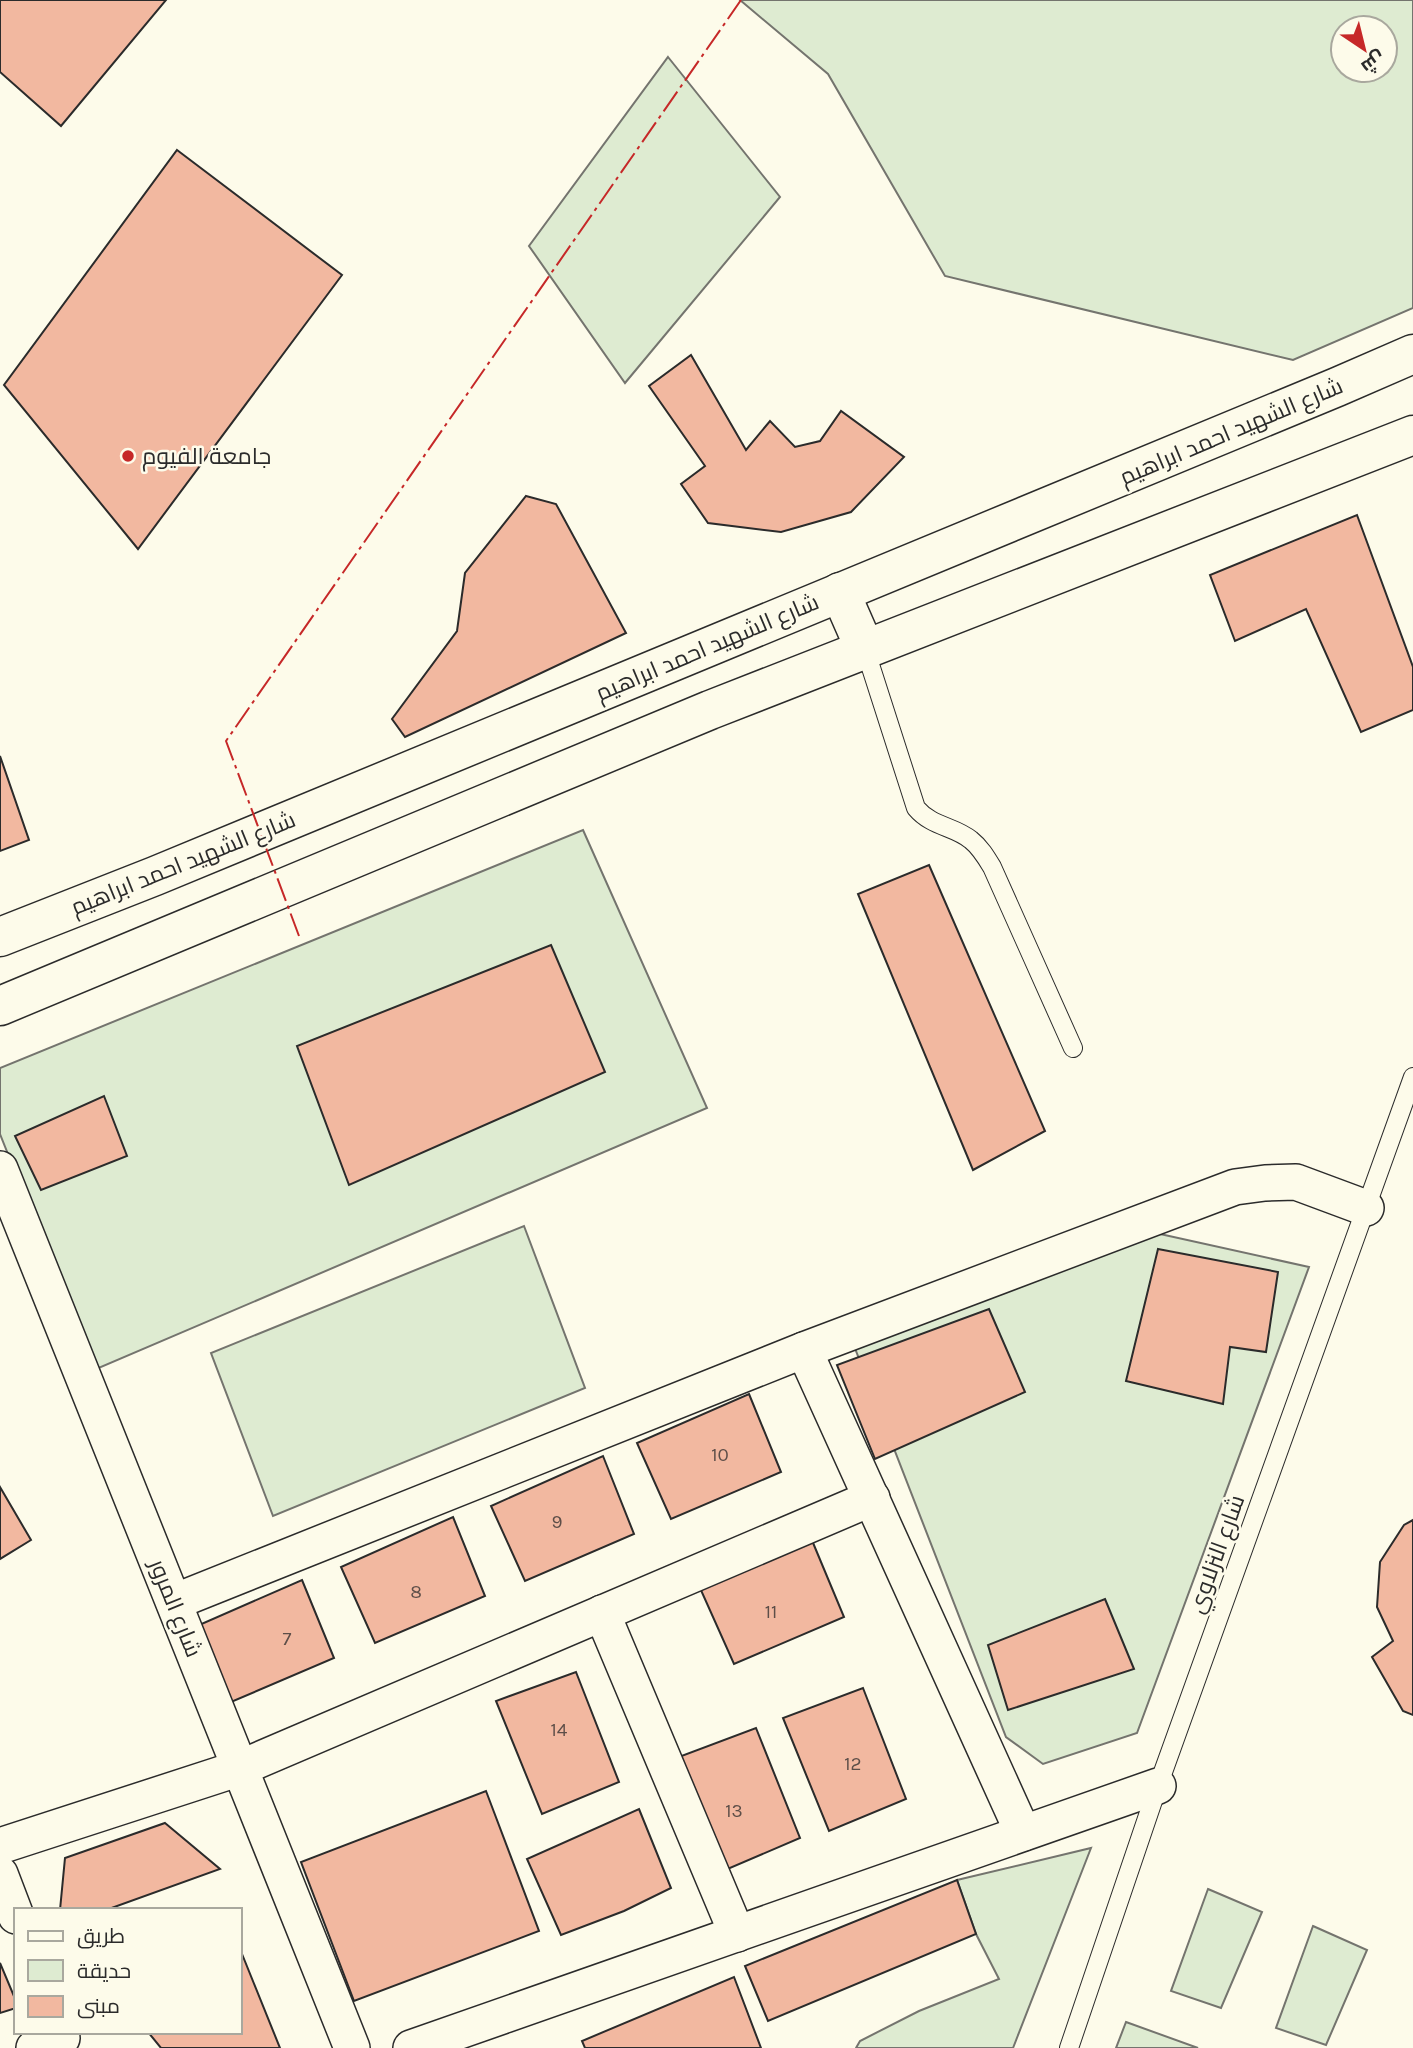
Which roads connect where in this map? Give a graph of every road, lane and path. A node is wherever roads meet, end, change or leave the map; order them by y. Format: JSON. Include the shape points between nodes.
{"nodes":[{"id":1,"x":1413,"y":354,"type":"edge"},
{"id":2,"x":1413,"y":435,"type":"edge"},
{"id":3,"x":840,"y":592,"type":"junction"},
{"id":4,"x":865,"y":649,"type":"junction"},
{"id":5,"x":0,"y":937,"type":"edge"},
{"id":6,"x":0,"y":1006,"type":"edge"},
{"id":7,"x":1073,"y":1048,"type":"dead end"},
{"id":8,"x":1413,"y":1077,"type":"edge"},
{"id":9,"x":0,"y":1169,"type":"edge"},
{"id":10,"x":1366,"y":1208,"type":"junction"},
{"id":11,"x":804,"y":1350,"type":"junction"},
{"id":12,"x":872,"y":1498,"type":"junction"},
{"id":13,"x":173,"y":1602,"type":"junction"},
{"id":14,"x":602,"y":1613,"type":"junction"},
{"id":15,"x":240,"y":1768,"type":"junction"},
{"id":16,"x":1158,"y":1786,"type":"junction"},
{"id":17,"x":1023,"y":1833,"type":"junction"},
{"id":18,"x":0,"y":1846,"type":"edge"},
{"id":19,"x":0,"y":1874,"type":"edge"},
{"id":20,"x":14,"y":1911,"type":"edge"},
{"id":21,"x":737,"y":1934,"type":"junction"},
{"id":22,"x":352,"y":2048,"type":"edge"},
{"id":23,"x":411,"y":2048,"type":"edge"},
{"id":24,"x":1069,"y":2048,"type":"edge"}],
"edges":[{"from":1,"to":3,"type":"main road","name":"شارع الشهيد احمد ابراهيم"},
{"from":2,"to":4,"type":"main road"},
{"from":3,"to":4,"type":"main road"},
{"from":3,"to":5,"type":"main road","name":"شارع الشهيد احمد ابراهيم"},
{"from":4,"to":6,"type":"main road"},
{"from":4,"to":7,"type":"lane","via":[[916,808],[925,818],[969,838],[984,853]]},
{"from":8,"to":10,"type":"lane","name":"شارع النزلاوي"},
{"from":9,"to":13,"type":"street","name":"شارع المرور"},
{"from":10,"to":11,"type":"street","via":[[1296,1182],[1235,1187]]},
{"from":10,"to":16,"type":"lane","name":"شارع النزلاوي"},
{"from":11,"to":12,"type":"street"},
{"from":11,"to":13,"type":"street"},
{"from":12,"to":14,"type":"street"},
{"from":12,"to":17,"type":"street"},
{"from":13,"to":15,"type":"street","name":"شارع المرور"},
{"from":14,"to":15,"type":"street"},
{"from":14,"to":21,"type":"street"},
{"from":15,"to":18,"type":"street"},
{"from":15,"to":22,"type":"street","name":"شارع المرور"},
{"from":16,"to":17,"type":"street"},
{"from":16,"to":24,"type":"lane","name":"شارع النزلاوي"},
{"from":17,"to":21,"type":"street"},
{"from":19,"to":20,"type":"street"},
{"from":21,"to":23,"type":"street"}]}
